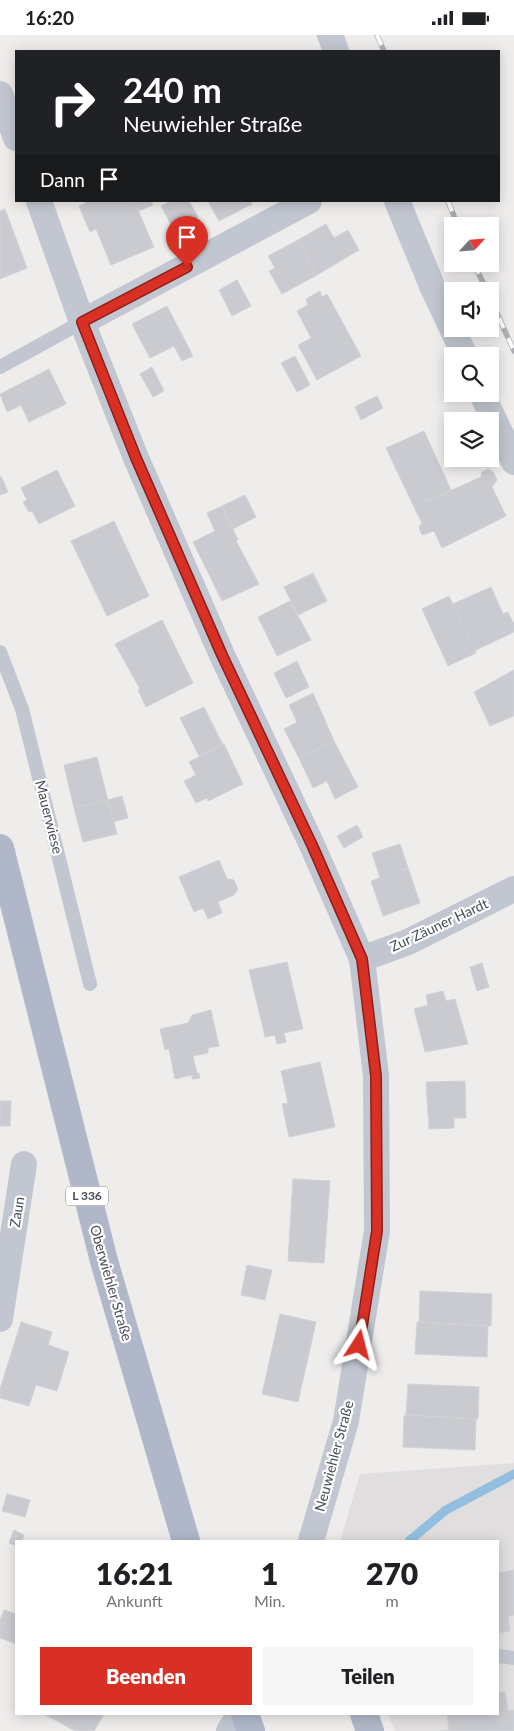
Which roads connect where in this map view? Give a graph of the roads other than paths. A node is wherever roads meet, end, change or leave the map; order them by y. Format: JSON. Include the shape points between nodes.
{"nodes":[{"id":1,"x":330,"y":35,"type":"edge"},
{"id":2,"x":336,"y":50,"type":"edge"},
{"id":3,"x":0,"y":94,"type":"edge"},
{"id":4,"x":15,"y":135,"type":"edge"},
{"id":5,"x":39,"y":202,"type":"edge"},
{"id":6,"x":307,"y":202,"type":"edge"},
{"id":7,"x":397,"y":202,"type":"edge"},
{"id":8,"x":82,"y":322,"type":"junction"},
{"id":9,"x":461,"y":347,"type":"edge"},
{"id":10,"x":0,"y":367,"type":"edge"},
{"id":11,"x":486,"y":402,"type":"edge"},
{"id":12,"x":514,"y":462,"type":"edge"},
{"id":13,"x":0,"y":652,"type":"edge"},
{"id":14,"x":0,"y":848,"type":"edge"},
{"id":15,"x":514,"y":889,"type":"edge"},
{"id":16,"x":362,"y":959,"type":"junction"},
{"id":17,"x":90,"y":984,"type":"dead end"},
{"id":18,"x":24,"y":1164,"type":"dead end"},
{"id":19,"x":0,"y":1319,"type":"edge"},
{"id":20,"x":186,"y":1540,"type":"edge"},
{"id":21,"x":311,"y":1540,"type":"edge"},
{"id":22,"x":499,"y":1656,"type":"edge"},
{"id":23,"x":514,"y":1658,"type":"edge"},
{"id":24,"x":239,"y":1715,"type":"edge"},
{"id":25,"x":245,"y":1715,"type":"edge"},
{"id":26,"x":364,"y":1715,"type":"edge"},
{"id":27,"x":229,"y":1731,"type":"edge"},
{"id":28,"x":251,"y":1731,"type":"edge"},
{"id":29,"x":370,"y":1731,"type":"edge"}],
"edges":[{"from":1,"to":2,"type":"street"},
{"from":3,"to":4,"type":"street"},
{"from":5,"to":8,"type":"street","name":"Neuwiehler Straße"},
{"from":6,"to":8,"type":"street"},
{"from":7,"to":9,"type":"street"},
{"from":8,"to":10,"type":"lane"},
{"from":8,"to":16,"type":"street","name":"Neuwiehler Straße","via":[[136,458],[222,655]]},
{"from":11,"to":12,"type":"street"},
{"from":13,"to":17,"type":"lane","name":"Mauerwiese","via":[[22,709]]},
{"from":14,"to":20,"type":"main road","name":"Oberwiehler Straße","number":"L 336","via":[[104,1261]]},
{"from":15,"to":16,"type":"street","name":"Zur Zäuner Hardt","via":[[408,943]]},
{"from":16,"to":21,"type":"street","name":"Neuwiehler Straße","via":[[376,1076],[377,1231],[346,1421]]},
{"from":18,"to":19,"type":"street","name":"Zaun"},
{"from":22,"to":23,"type":"lane"},
{"from":24,"to":27,"type":"street"},
{"from":25,"to":28,"type":"main road"},
{"from":26,"to":29,"type":"main road"}]}
